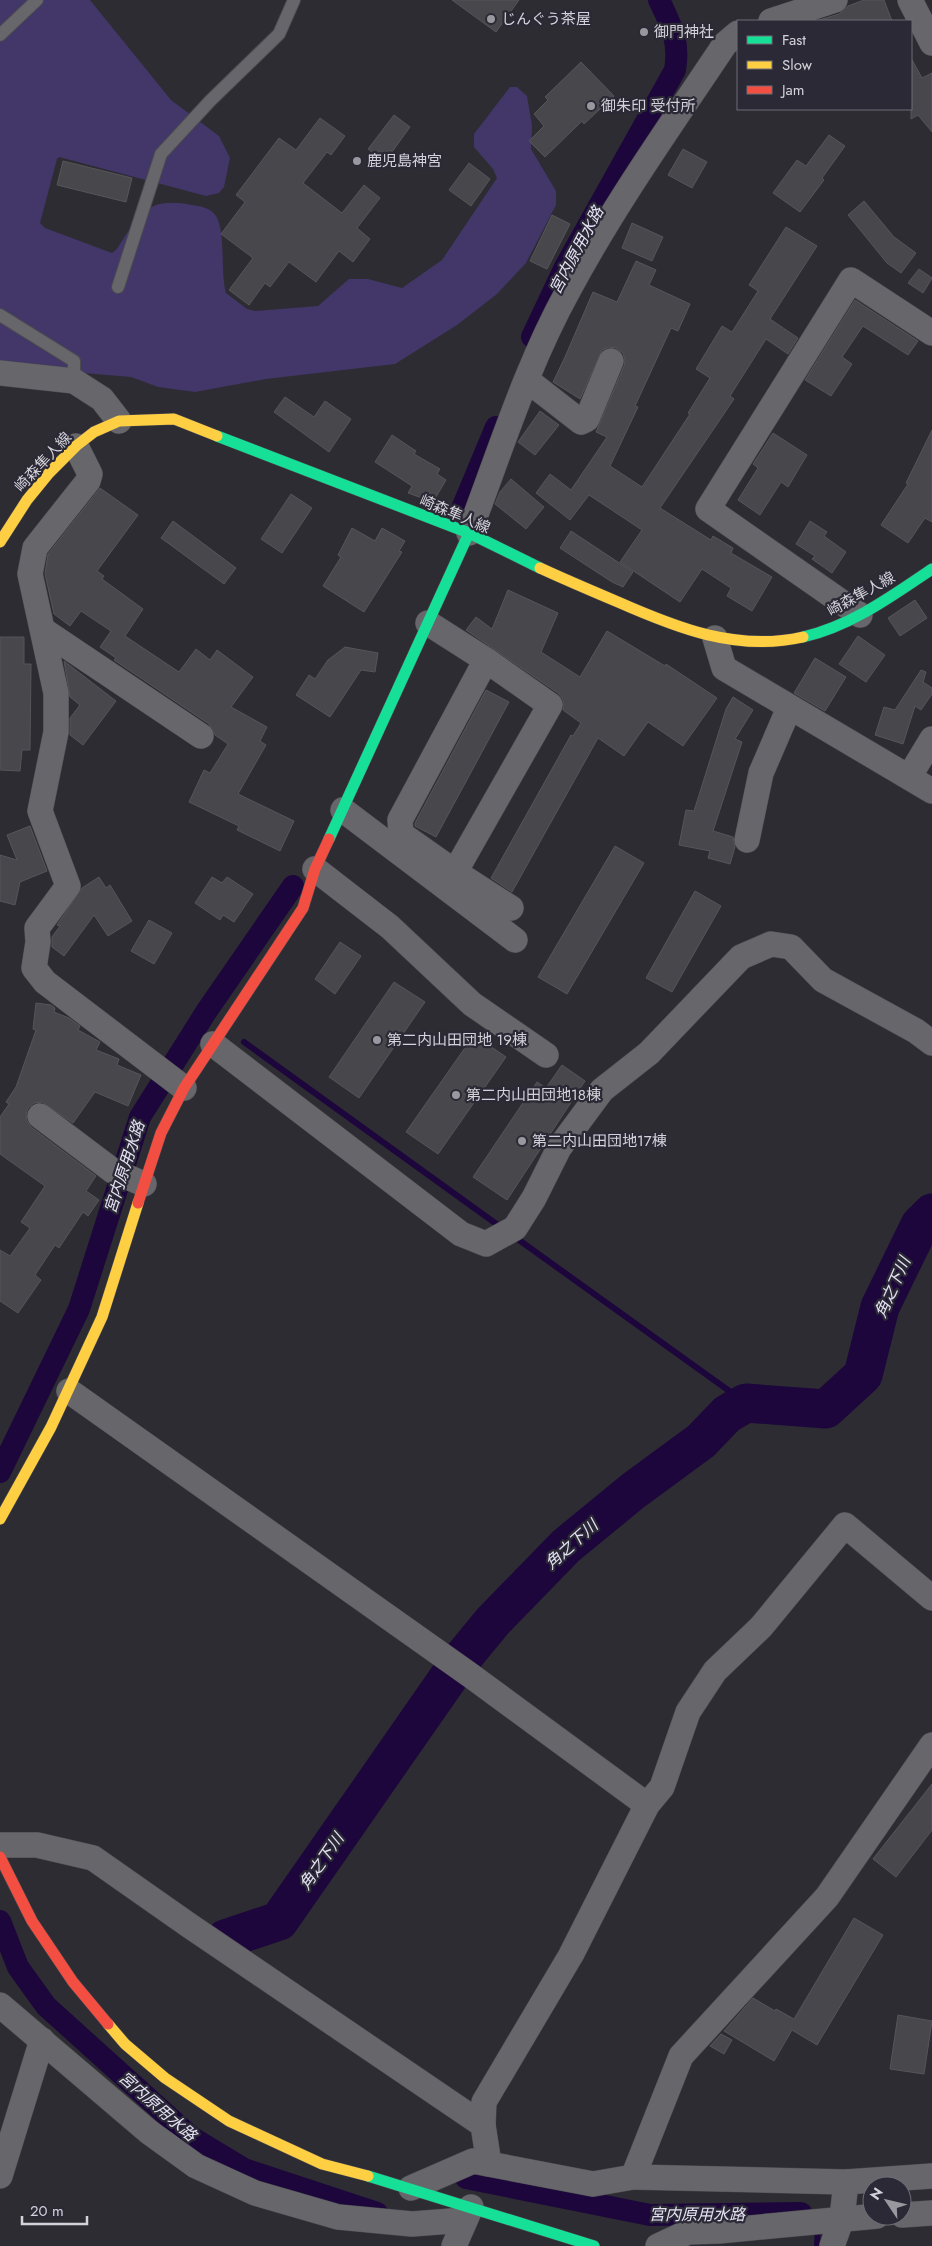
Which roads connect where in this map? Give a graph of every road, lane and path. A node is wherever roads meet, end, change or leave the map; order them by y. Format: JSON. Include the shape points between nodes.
{"nodes":[{"id":1,"x":38,"y":0,"type":"edge"},
{"id":2,"x":294,"y":0,"type":"edge"},
{"id":3,"x":836,"y":0,"type":"edge"},
{"id":4,"x":910,"y":0,"type":"edge"},
{"id":5,"x":774,"y":20,"type":"edge"},
{"id":6,"x":737,"y":34,"type":"edge"},
{"id":7,"x":0,"y":35,"type":"edge"},
{"id":8,"x":932,"y":44,"type":"edge"},
{"id":9,"x":118,"y":287,"type":"dead end"},
{"id":10,"x":0,"y":315,"type":"edge"},
{"id":11,"x":932,"y":333,"type":"edge"},
{"id":12,"x":611,"y":361,"type":"dead end"},
{"id":13,"x":0,"y":373,"type":"edge"},
{"id":14,"x":74,"y":380,"type":"junction"},
{"id":15,"x":527,"y":380,"type":"junction"},
{"id":16,"x":119,"y":421,"type":"junction"},
{"id":17,"x":76,"y":446,"type":"junction"},
{"id":18,"x":469,"y":533,"type":"junction"},
{"id":19,"x":0,"y":542,"type":"edge"},
{"id":20,"x":932,"y":569,"type":"edge"},
{"id":21,"x":860,"y":615,"type":"junction"},
{"id":22,"x":428,"y":622,"type":"junction"},
{"id":23,"x":43,"y":630,"type":"junction"},
{"id":24,"x":715,"y":638,"type":"junction"},
{"id":25,"x":486,"y":660,"type":"junction"},
{"id":26,"x":789,"y":708,"type":"junction"},
{"id":27,"x":201,"y":736,"type":"dead end"},
{"id":28,"x":932,"y":739,"type":"edge"},
{"id":29,"x":909,"y":777,"type":"junction"},
{"id":30,"x":932,"y":791,"type":"edge"},
{"id":31,"x":343,"y":810,"type":"junction"},
{"id":32,"x":747,"y":840,"type":"dead end"},
{"id":33,"x":315,"y":869,"type":"junction"},
{"id":34,"x":456,"y":872,"type":"junction"},
{"id":35,"x":511,"y":908,"type":"dead end"},
{"id":36,"x":515,"y":940,"type":"dead end"},
{"id":37,"x":932,"y":1043,"type":"edge"},
{"id":38,"x":213,"y":1044,"type":"junction"},
{"id":39,"x":546,"y":1055,"type":"dead end"},
{"id":40,"x":172,"y":1080,"type":"junction"},
{"id":41,"x":40,"y":1116,"type":"dead end"},
{"id":42,"x":130,"y":1178,"type":"junction"},
{"id":43,"x":68,"y":1391,"type":"junction"},
{"id":44,"x":0,"y":1519,"type":"edge"},
{"id":45,"x":932,"y":1598,"type":"edge"},
{"id":46,"x":932,"y":1745,"type":"edge"},
{"id":47,"x":647,"y":1805,"type":"junction"},
{"id":48,"x":1,"y":1858,"type":"edge"},
{"id":49,"x":0,"y":2005,"type":"edge"},
{"id":50,"x":42,"y":2040,"type":"junction"},
{"id":51,"x":483,"y":2125,"type":"junction"},
{"id":52,"x":490,"y":2164,"type":"junction"},
{"id":53,"x":0,"y":2176,"type":"edge"},
{"id":54,"x":932,"y":2176,"type":"edge"},
{"id":55,"x":633,"y":2177,"type":"junction"},
{"id":56,"x":846,"y":2183,"type":"junction"},
{"id":57,"x":411,"y":2188,"type":"junction"},
{"id":58,"x":932,"y":2213,"type":"edge"},
{"id":59,"x":468,"y":2214,"type":"junction"},
{"id":60,"x":912,"y":2214,"type":"edge"},
{"id":61,"x":862,"y":2217,"type":"edge"},
{"id":62,"x":838,"y":2218,"type":"junction"},
{"id":63,"x":454,"y":2246,"type":"edge"},
{"id":64,"x":594,"y":2246,"type":"edge"},
{"id":65,"x":658,"y":2246,"type":"edge"},
{"id":66,"x":832,"y":2246,"type":"edge"}],
"edges":[{"from":1,"to":7,"type":"lane"},
{"from":2,"to":9,"type":"lane","via":[[279,34],[160,154]]},
{"from":3,"to":5,"type":"street"},
{"from":4,"to":8,"type":"street"},
{"from":6,"to":15,"type":"street","via":[[725,44],[633,181],[567,292]]},
{"from":10,"to":14,"type":"lane","via":[[74,361]]},
{"from":11,"to":21,"type":"street","via":[[851,280],[708,509]]},
{"from":12,"to":15,"type":"street","via":[[587,419],[581,422]]},
{"from":13,"to":14,"type":"street"},
{"from":14,"to":16,"type":"street","via":[[102,400]]},
{"from":15,"to":18,"type":"street"},
{"from":16,"to":17,"type":"street","name":"崎森隼人線","via":[[94,432]]},
{"from":16,"to":18,"type":"street","name":"崎森隼人線","via":[[174,419]]},
{"from":17,"to":19,"type":"street","name":"崎森隼人線","via":[[27,500]]},
{"from":17,"to":23,"type":"street","via":[[90,474],[88,481],[35,548],[30,574]]},
{"from":18,"to":22,"type":"street"},
{"from":18,"to":24,"type":"street","name":"崎森隼人線","via":[[502,552],[680,628]]},
{"from":20,"to":21,"type":"street","name":"崎森隼人線"},
{"from":21,"to":24,"type":"street","name":"崎森隼人線","via":[[828,630],[793,640],[751,643]]},
{"from":22,"to":25,"type":"street"},
{"from":22,"to":31,"type":"street"},
{"from":23,"to":27,"type":"street"},
{"from":23,"to":40,"type":"street","via":[[56,693],[56,732],[40,811],[68,886],[37,928],[34,968],[45,982]]},
{"from":24,"to":26,"type":"street","via":[[724,668]]},
{"from":25,"to":34,"type":"street","via":[[400,820],[401,834]]},
{"from":25,"to":34,"type":"street","via":[[550,705]]},
{"from":26,"to":29,"type":"street"},
{"from":26,"to":32,"type":"street","via":[[761,773]]},
{"from":28,"to":29,"type":"street"},
{"from":29,"to":30,"type":"street"},
{"from":31,"to":33,"type":"street"},
{"from":31,"to":36,"type":"street"},
{"from":33,"to":38,"type":"street","via":[[303,908]]},
{"from":33,"to":39,"type":"street","via":[[390,927],[472,1004]]},
{"from":34,"to":35,"type":"street"},
{"from":37,"to":38,"type":"street","via":[[823,980],[791,947],[771,944],[741,956],[649,1053],[602,1090],[559,1148],[534,1198],[507,1233],[486,1244],[461,1234]]},
{"from":38,"to":40,"type":"street"},
{"from":40,"to":42,"type":"street","via":[[161,1133]]},
{"from":41,"to":42,"type":"street"},
{"from":42,"to":43,"type":"street","via":[[102,1317]]},
{"from":43,"to":44,"type":"street"},
{"from":43,"to":47,"type":"street"},
{"from":45,"to":47,"type":"street","via":[[845,1525],[761,1626],[715,1671],[688,1712],[662,1787]]},
{"from":46,"to":55,"type":"street","via":[[827,1897],[681,2056]]},
{"from":47,"to":51,"type":"street","via":[[571,1955],[484,2102]]},
{"from":48,"to":51,"type":"street","via":[[37,1845],[93,1858]]},
{"from":48,"to":57,"type":"street","via":[[32,1921],[73,1982],[125,2044],[165,2078],[229,2121],[322,2164]]},
{"from":49,"to":50,"type":"street"},
{"from":50,"to":53,"type":"street"},
{"from":50,"to":59,"type":"street","via":[[149,2132],[196,2166],[255,2193],[338,2217],[412,2224]]},
{"from":51,"to":52,"type":"street"},
{"from":52,"to":55,"type":"street","via":[[593,2184]]},
{"from":52,"to":57,"type":"street","via":[[473,2161]]},
{"from":54,"to":56,"type":"street"},
{"from":55,"to":56,"type":"street"},
{"from":56,"to":62,"type":"street"},
{"from":57,"to":59,"type":"street"},
{"from":58,"to":60,"type":"street"},
{"from":59,"to":63,"type":"street"},
{"from":59,"to":64,"type":"street"},
{"from":61,"to":62,"type":"street"},
{"from":62,"to":65,"type":"street","via":[[688,2232]]},
{"from":62,"to":66,"type":"street"}]}
